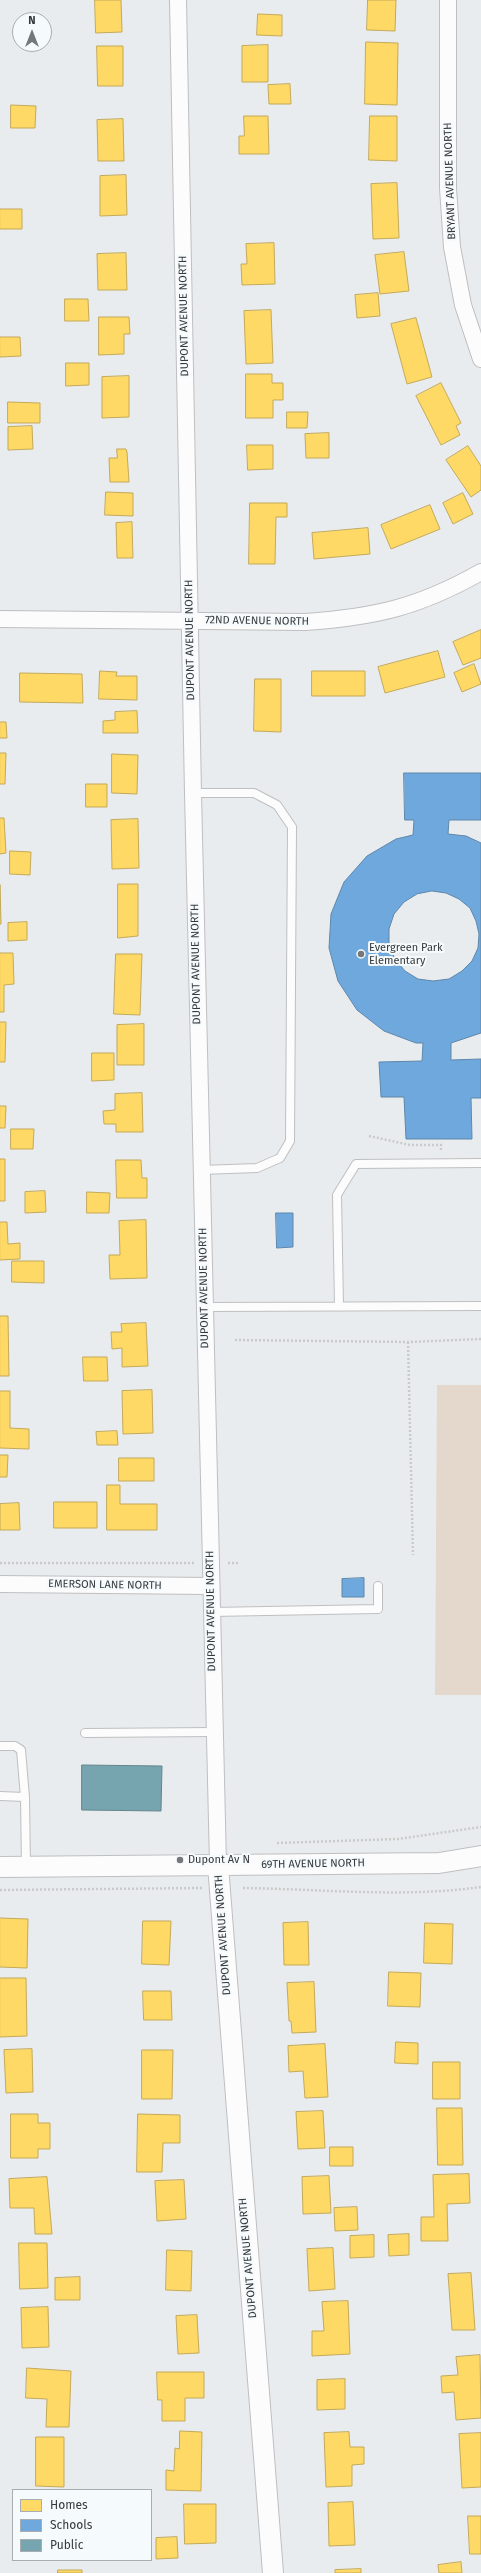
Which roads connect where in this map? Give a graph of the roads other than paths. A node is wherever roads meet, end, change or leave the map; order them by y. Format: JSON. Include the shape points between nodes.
{"nodes":[{"id":1,"x":178,"y":0,"type":"edge"},
{"id":2,"x":448,"y":0,"type":"edge"},
{"id":3,"x":481,"y":359,"type":"edge"},
{"id":4,"x":481,"y":572,"type":"edge"},
{"id":5,"x":0,"y":619,"type":"edge"},
{"id":6,"x":190,"y":620,"type":"junction"},
{"id":7,"x":192,"y":793,"type":"junction"},
{"id":8,"x":481,"y":1163,"type":"edge"},
{"id":9,"x":201,"y":1170,"type":"junction"},
{"id":10,"x":339,"y":1306,"type":"junction"},
{"id":11,"x":481,"y":1306,"type":"edge"},
{"id":12,"x":204,"y":1308,"type":"junction"},
{"id":13,"x":0,"y":1584,"type":"edge"},
{"id":14,"x":210,"y":1586,"type":"junction"},
{"id":15,"x":378,"y":1586,"type":"dead end"},
{"id":16,"x":211,"y":1612,"type":"junction"},
{"id":17,"x":214,"y":1732,"type":"junction"},
{"id":18,"x":84,"y":1733,"type":"dead end"},
{"id":19,"x":0,"y":1746,"type":"edge"},
{"id":20,"x":0,"y":1796,"type":"edge"},
{"id":21,"x":25,"y":1797,"type":"junction"},
{"id":22,"x":481,"y":1856,"type":"edge"},
{"id":23,"x":218,"y":1865,"type":"junction"},
{"id":24,"x":0,"y":1867,"type":"edge"},
{"id":25,"x":26,"y":1867,"type":"junction"},
{"id":26,"x":273,"y":2573,"type":"edge"}],
"edges":[{"from":1,"to":6,"type":"street","name":"DUPONT AVENUE NORTH"},
{"from":2,"to":3,"type":"street","name":"BRYANT AVENUE NORTH","via":[[448,188],[452,247],[463,305]]},
{"from":4,"to":6,"type":"street","name":"72ND AVENUE NORTH","via":[[448,590],[402,608],[354,619],[305,622]]},
{"from":5,"to":6,"type":"street","name":"72ND AVENUE NORTH"},
{"from":6,"to":7,"type":"street","name":"DUPONT AVENUE NORTH"},
{"from":7,"to":9,"type":"street","name":"DUPONT AVENUE NORTH"},
{"from":7,"to":9,"type":"lane","via":[[254,793],[277,805],[292,826],[290,1141],[280,1158],[257,1168]]},
{"from":8,"to":10,"type":"lane","via":[[356,1164],[337,1195]]},
{"from":9,"to":12,"type":"street","name":"DUPONT AVENUE NORTH"},
{"from":10,"to":11,"type":"lane"},
{"from":10,"to":12,"type":"lane"},
{"from":12,"to":14,"type":"street","name":"DUPONT AVENUE NORTH"},
{"from":13,"to":14,"type":"street","name":"EMERSON LANE NORTH"},
{"from":14,"to":16,"type":"street","name":"DUPONT AVENUE NORTH"},
{"from":15,"to":16,"type":"lane","via":[[378,1610]]},
{"from":16,"to":17,"type":"street","name":"DUPONT AVENUE NORTH"},
{"from":17,"to":18,"type":"lane"},
{"from":17,"to":23,"type":"street","name":"DUPONT AVENUE NORTH"},
{"from":19,"to":21,"type":"lane","via":[[15,1746],[21,1750]]},
{"from":20,"to":21,"type":"lane"},
{"from":21,"to":25,"type":"lane"},
{"from":22,"to":23,"type":"street","name":"69TH AVENUE NORTH","via":[[438,1863]]},
{"from":23,"to":25,"type":"street","name":"69TH AVENUE NORTH"},
{"from":23,"to":26,"type":"street","name":"DUPONT AVENUE NORTH"},
{"from":24,"to":25,"type":"street","name":"69TH AVENUE NORTH"}]}
